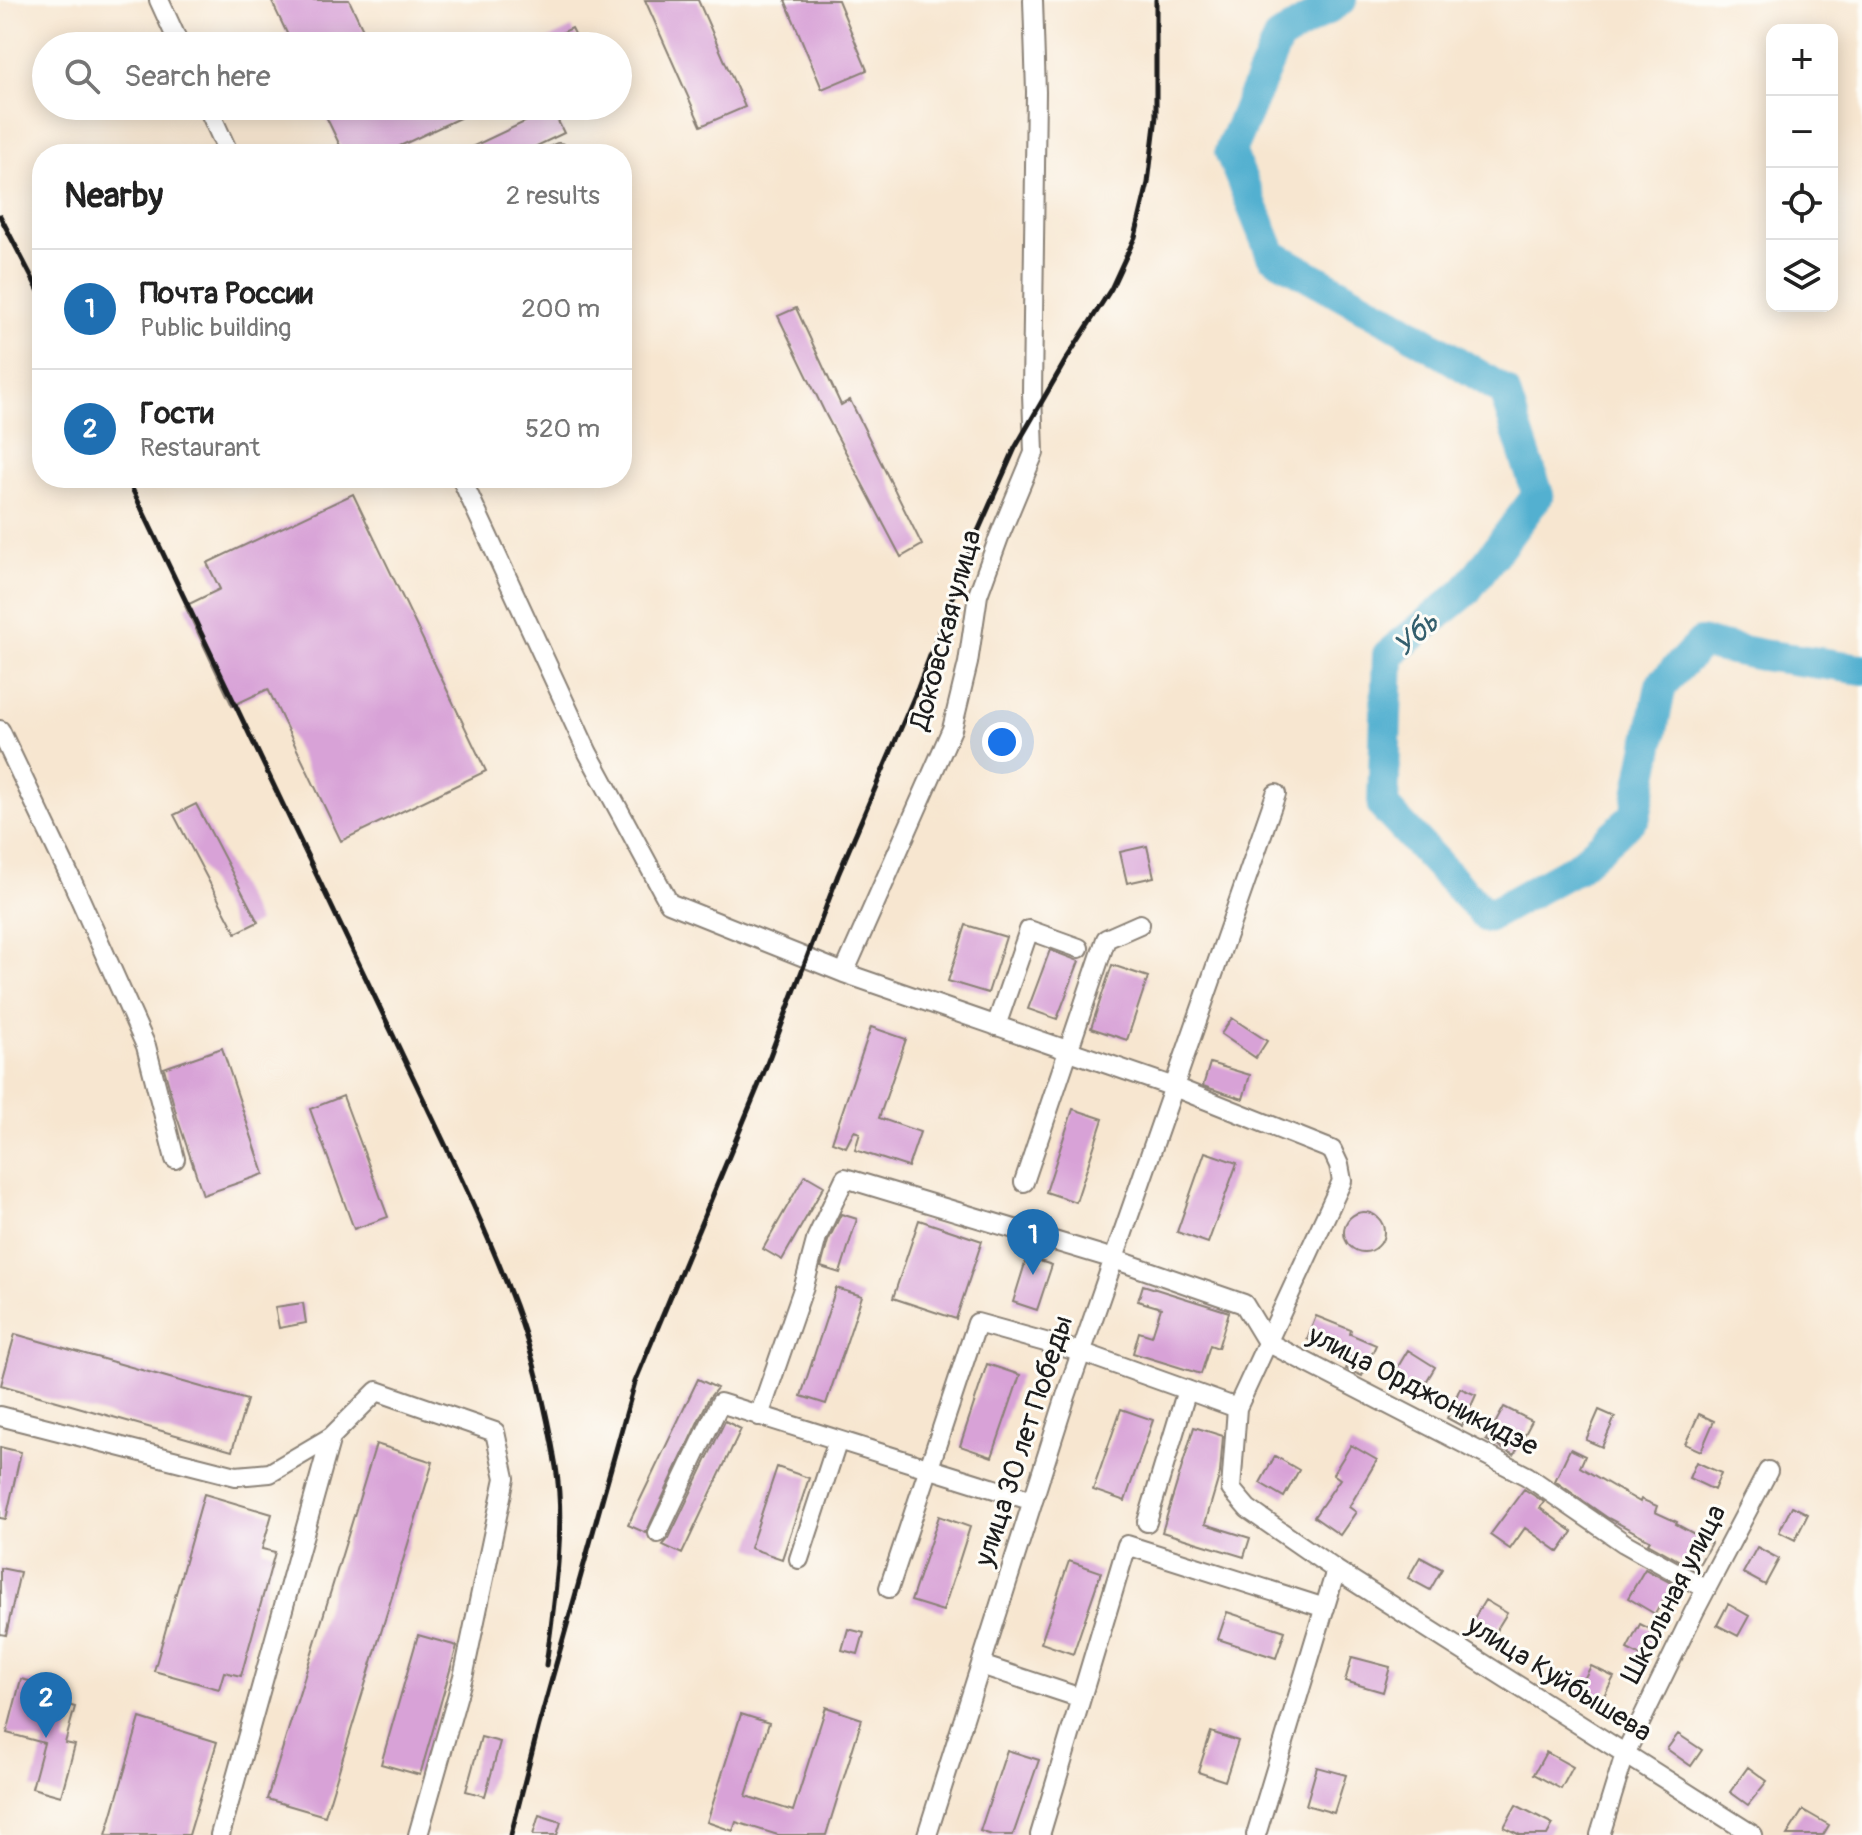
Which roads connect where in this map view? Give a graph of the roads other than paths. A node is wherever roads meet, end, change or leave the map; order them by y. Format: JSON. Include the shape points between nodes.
{"nodes":[{"id":1,"x":159,"y":0,"type":"edge"},
{"id":2,"x":1033,"y":0,"type":"edge"},
{"id":3,"x":174,"y":32,"type":"edge"},
{"id":4,"x":213,"y":120,"type":"edge"},
{"id":5,"x":224,"y":144,"type":"edge"},
{"id":6,"x":466,"y":488,"type":"edge"},
{"id":7,"x":0,"y":730,"type":"edge"},
{"id":8,"x":1276,"y":794,"type":"dead end"},
{"id":9,"x":1140,"y":924,"type":"dead end"},
{"id":10,"x":1079,"y":948,"type":"dead end"},
{"id":11,"x":844,"y":973,"type":"junction"},
{"id":12,"x":996,"y":1026,"type":"junction"},
{"id":13,"x":1069,"y":1051,"type":"junction"},
{"id":14,"x":1174,"y":1087,"type":"junction"},
{"id":15,"x":175,"y":1159,"type":"dead end"},
{"id":16,"x":1024,"y":1182,"type":"dead end"},
{"id":17,"x":1114,"y":1259,"type":"junction"},
{"id":18,"x":1267,"y":1342,"type":"junction"},
{"id":19,"x":1081,"y":1352,"type":"junction"},
{"id":20,"x":1187,"y":1390,"type":"junction"},
{"id":21,"x":1237,"y":1408,"type":"junction"},
{"id":22,"x":0,"y":1416,"type":"edge"},
{"id":23,"x":759,"y":1416,"type":"junction"},
{"id":24,"x":331,"y":1437,"type":"junction"},
{"id":25,"x":838,"y":1440,"type":"junction"},
{"id":26,"x":928,"y":1468,"type":"junction"},
{"id":27,"x":1768,"y":1471,"type":"dead end"},
{"id":28,"x":1033,"y":1501,"type":"junction"},
{"id":29,"x":1147,"y":1522,"type":"dead end"},
{"id":30,"x":658,"y":1533,"type":"dead end"},
{"id":31,"x":799,"y":1559,"type":"dead end"},
{"id":32,"x":1336,"y":1570,"type":"junction"},
{"id":33,"x":889,"y":1588,"type":"dead end"},
{"id":34,"x":1706,"y":1589,"type":"junction"},
{"id":35,"x":1325,"y":1608,"type":"junction"},
{"id":36,"x":981,"y":1665,"type":"junction"},
{"id":37,"x":1081,"y":1698,"type":"junction"},
{"id":38,"x":1625,"y":1754,"type":"junction"},
{"id":39,"x":220,"y":1835,"type":"edge"},
{"id":40,"x":418,"y":1835,"type":"edge"},
{"id":41,"x":927,"y":1835,"type":"edge"},
{"id":42,"x":1040,"y":1835,"type":"edge"},
{"id":43,"x":1256,"y":1835,"type":"edge"},
{"id":44,"x":1600,"y":1835,"type":"edge"},
{"id":45,"x":1753,"y":1835,"type":"edge"}],
"edges":[{"from":1,"to":3,"type":"street"},
{"from":2,"to":11,"type":"street","name":"Доковская улица","via":[[1034,453],[978,595],[952,729]]},
{"from":4,"to":5,"type":"street"},
{"from":6,"to":11,"type":"street","via":[[588,753],[669,903]]},
{"from":7,"to":15,"type":"street","via":[[146,1046]]},
{"from":8,"to":14,"type":"street","name":"улица 30 лет Победы"},
{"from":9,"to":13,"type":"street","via":[[1106,939]]},
{"from":10,"to":12,"type":"street","via":[[1029,930]]},
{"from":11,"to":12,"type":"street"},
{"from":12,"to":13,"type":"street"},
{"from":13,"to":14,"type":"street"},
{"from":13,"to":16,"type":"street"},
{"from":14,"to":17,"type":"street","name":"улица 30 лет Победы"},
{"from":14,"to":18,"type":"street","via":[[1332,1150],[1339,1165],[1342,1181]]},
{"from":17,"to":18,"type":"street","name":"улица Орджоникидзе","via":[[1244,1304]]},
{"from":17,"to":19,"type":"street","name":"улица 30 лет Победы"},
{"from":17,"to":23,"type":"street","name":"улица Орджоникидзе","via":[[845,1178],[817,1237]]},
{"from":18,"to":21,"type":"street"},
{"from":18,"to":34,"type":"street","name":"улица Орджоникидзе","via":[[1527,1476],[1624,1543]]},
{"from":19,"to":20,"type":"street"},
{"from":19,"to":26,"type":"street","via":[[977,1323]]},
{"from":19,"to":28,"type":"street","name":"улица 30 лет Победы"},
{"from":20,"to":21,"type":"street"},
{"from":20,"to":29,"type":"street"},
{"from":21,"to":32,"type":"street","name":"улица Куйбышева","via":[[1231,1489],[1248,1509]]},
{"from":22,"to":24,"type":"street","via":[[236,1476],[270,1473]]},
{"from":23,"to":25,"type":"street"},
{"from":23,"to":30,"type":"street","via":[[720,1403]]},
{"from":24,"to":39,"type":"street"},
{"from":24,"to":40,"type":"street","via":[[377,1391],[495,1432],[505,1478],[464,1673]]},
{"from":25,"to":26,"type":"street"},
{"from":25,"to":31,"type":"street"},
{"from":26,"to":28,"type":"street"},
{"from":26,"to":33,"type":"street"},
{"from":27,"to":34,"type":"street","name":"Школьная улица"},
{"from":28,"to":36,"type":"street","name":"улица 30 лет Победы"},
{"from":32,"to":35,"type":"street"},
{"from":32,"to":38,"type":"street","name":"улица Куйбышева"},
{"from":34,"to":38,"type":"street","name":"Школьная улица"},
{"from":35,"to":37,"type":"street","via":[[1127,1545]]},
{"from":35,"to":43,"type":"street"},
{"from":36,"to":37,"type":"street"},
{"from":36,"to":41,"type":"street","name":"улица 30 лет Победы"},
{"from":37,"to":42,"type":"street"},
{"from":38,"to":44,"type":"street","name":"Школьная улица"},
{"from":38,"to":45,"type":"street","name":"улица Куйбышева"}]}
